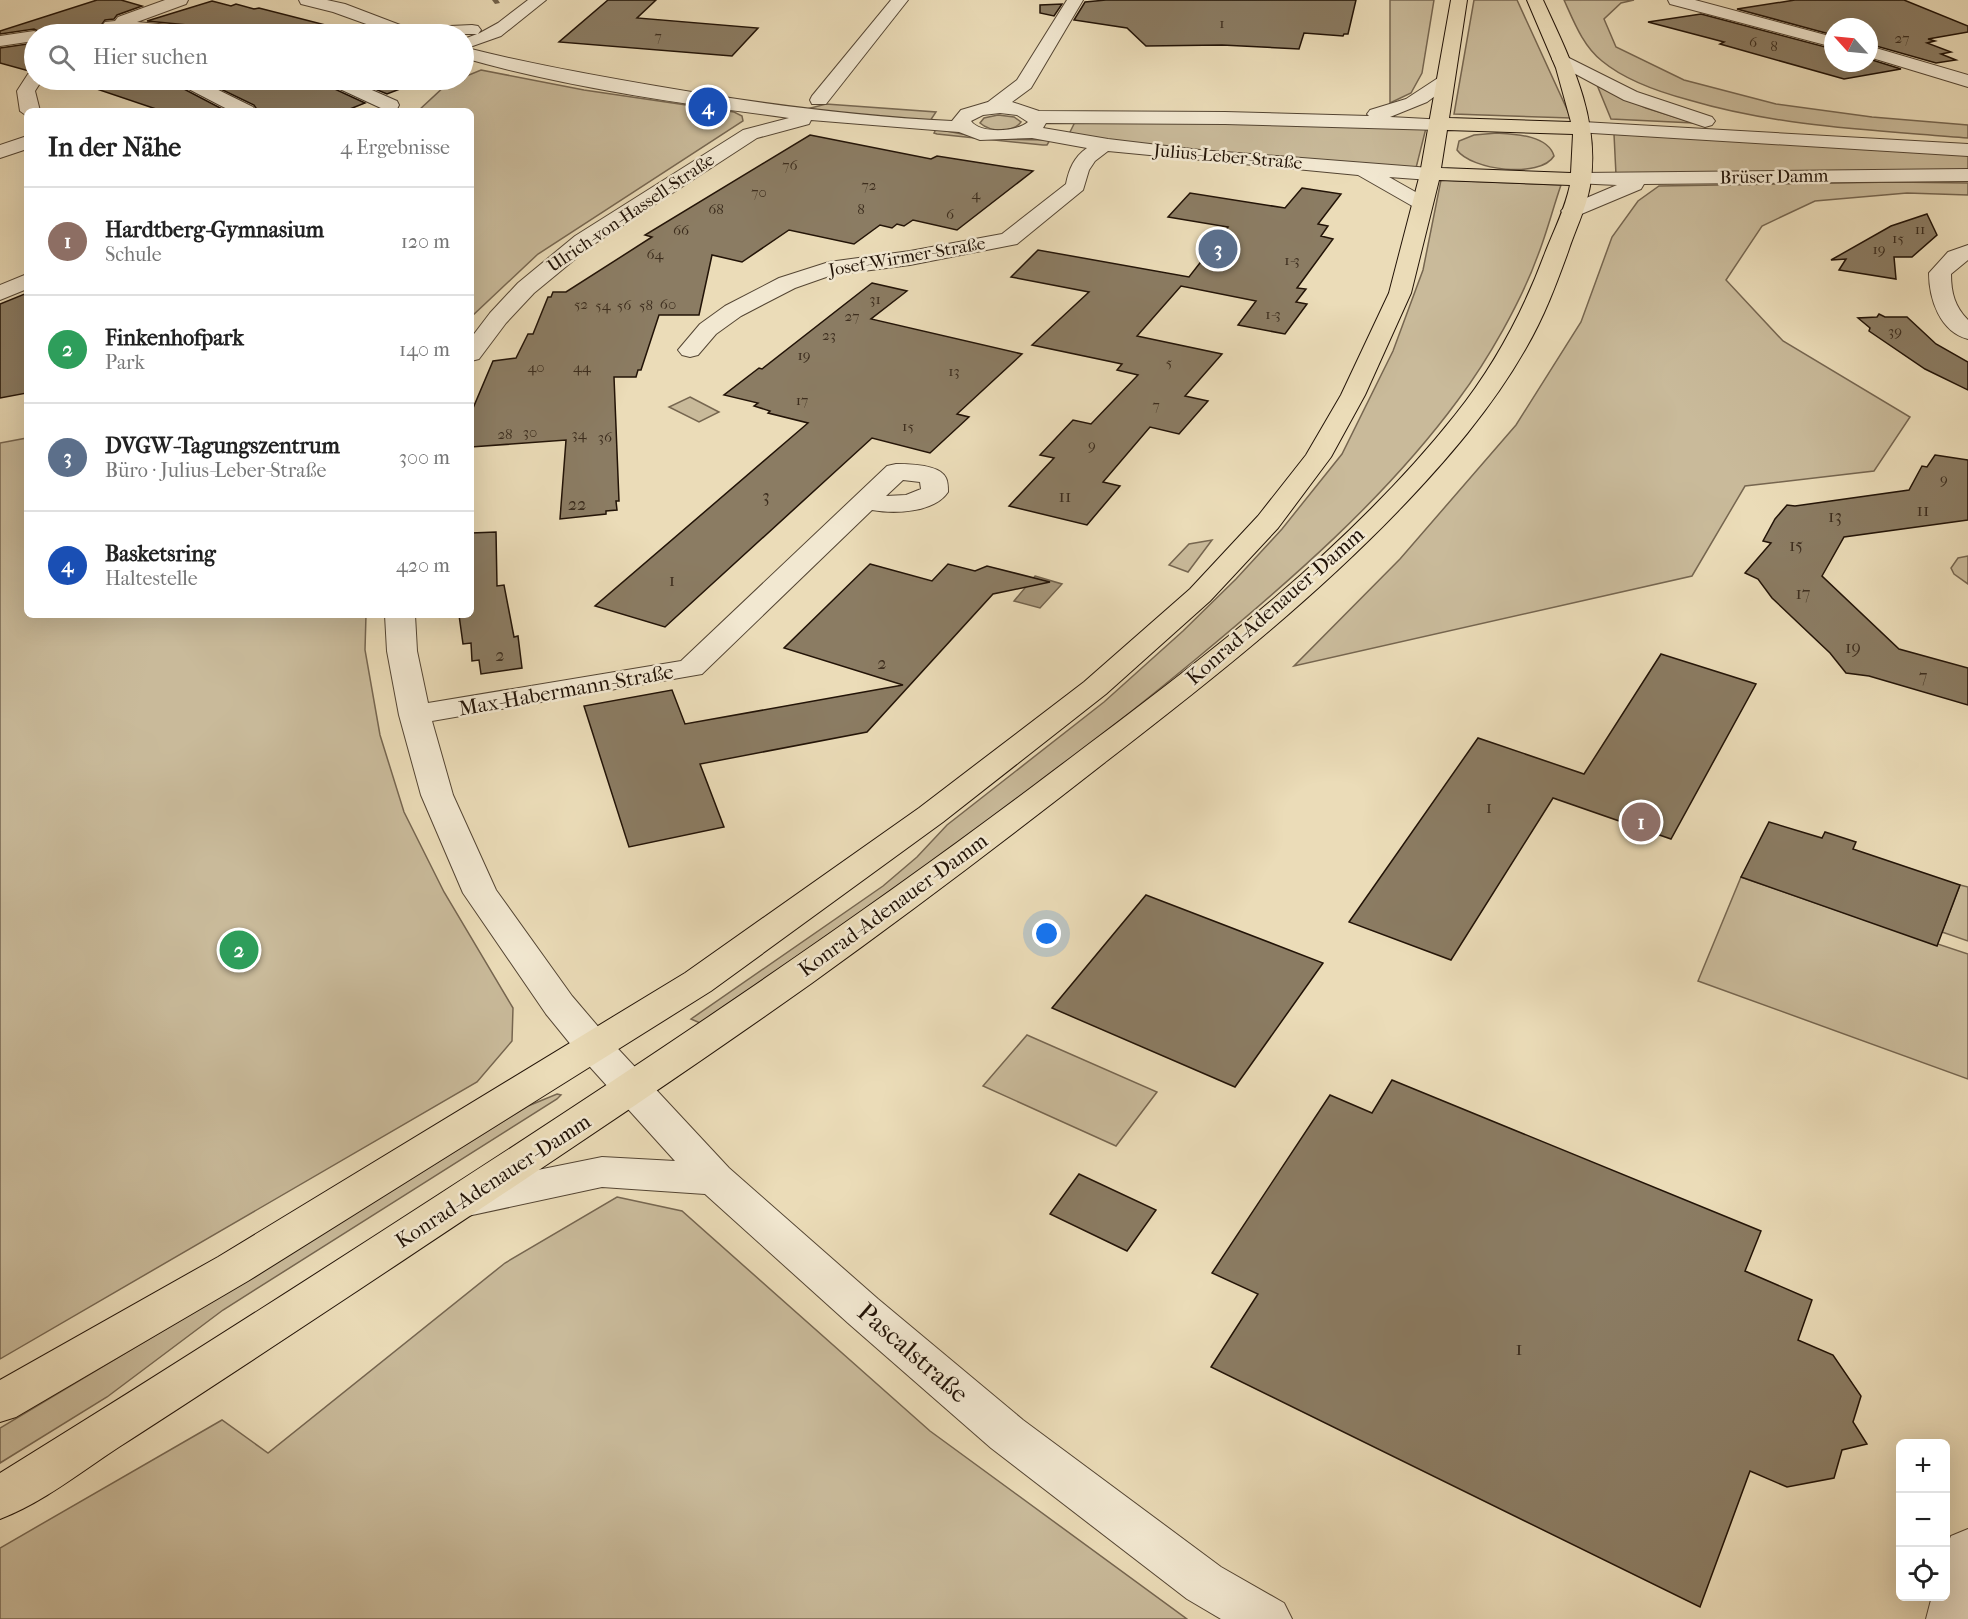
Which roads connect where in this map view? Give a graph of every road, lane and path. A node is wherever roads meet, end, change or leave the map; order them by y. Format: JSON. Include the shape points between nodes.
{"nodes":[{"id":1,"x":307,"y":0,"type":"edge"},
{"id":2,"x":900,"y":0,"type":"edge"},
{"id":3,"x":1075,"y":0,"type":"edge"},
{"id":4,"x":1459,"y":0,"type":"edge"},
{"id":5,"x":1535,"y":0,"type":"edge"},
{"id":6,"x":1676,"y":0,"type":"edge"},
{"id":7,"x":177,"y":1,"type":"edge"},
{"id":8,"x":532,"y":5,"type":"edge"},
{"id":9,"x":117,"y":24,"type":"edge"},
{"id":10,"x":381,"y":24,"type":"edge"},
{"id":11,"x":474,"y":32,"type":"edge"},
{"id":12,"x":474,"y":36,"type":"edge"},
{"id":13,"x":24,"y":37,"type":"edge"},
{"id":14,"x":489,"y":37,"type":"junction"},
{"id":15,"x":1824,"y":40,"type":"edge"},
{"id":16,"x":0,"y":41,"type":"edge"},
{"id":17,"x":1878,"y":54,"type":"edge"},
{"id":18,"x":474,"y":56,"type":"edge"},
{"id":19,"x":1561,"y":59,"type":"junction"},
{"id":20,"x":496,"y":63,"type":"junction"},
{"id":21,"x":558,"y":75,"type":"junction"},
{"id":22,"x":1968,"y":81,"type":"edge"},
{"id":23,"x":1445,"y":82,"type":"junction"},
{"id":24,"x":1024,"y":84,"type":"junction"},
{"id":25,"x":27,"y":90,"type":"edge"},
{"id":26,"x":205,"y":90,"type":"edge"},
{"id":27,"x":357,"y":90,"type":"edge"},
{"id":28,"x":390,"y":105,"type":"dead end"},
{"id":29,"x":29,"y":108,"type":"edge"},
{"id":30,"x":240,"y":108,"type":"edge"},
{"id":31,"x":820,"y":108,"type":"junction"},
{"id":32,"x":992,"y":108,"type":"junction"},
{"id":33,"x":769,"y":109,"type":"junction"},
{"id":34,"x":967,"y":120,"type":"junction"},
{"id":35,"x":1030,"y":120,"type":"junction"},
{"id":36,"x":1346,"y":121,"type":"junction"},
{"id":37,"x":1439,"y":124,"type":"junction"},
{"id":38,"x":1583,"y":128,"type":"junction"},
{"id":39,"x":750,"y":134,"type":"junction"},
{"id":40,"x":1792,"y":139,"type":"junction"},
{"id":41,"x":24,"y":143,"type":"edge"},
{"id":42,"x":1104,"y":145,"type":"junction"},
{"id":43,"x":1968,"y":150,"type":"edge"},
{"id":44,"x":0,"y":152,"type":"edge"},
{"id":45,"x":1360,"y":170,"type":"junction"},
{"id":46,"x":1968,"y":175,"type":"edge"},
{"id":47,"x":1581,"y":179,"type":"junction"},
{"id":48,"x":1649,"y":179,"type":"junction"},
{"id":49,"x":1425,"y":188,"type":"junction"},
{"id":50,"x":1572,"y":212,"type":"junction"},
{"id":51,"x":1968,"y":252,"type":"edge"},
{"id":52,"x":24,"y":282,"type":"edge"},
{"id":53,"x":0,"y":293,"type":"edge"},
{"id":54,"x":1968,"y":332,"type":"edge"},
{"id":55,"x":474,"y":350,"type":"edge"},
{"id":56,"x":690,"y":350,"type":"dead end"},
{"id":57,"x":866,"y":501,"type":"dead end"},
{"id":58,"x":400,"y":618,"type":"edge"},
{"id":59,"x":415,"y":715,"type":"junction"},
{"id":60,"x":594,"y":1047,"type":"junction"},
{"id":61,"x":633,"y":1089,"type":"junction"},
{"id":62,"x":715,"y":1179,"type":"junction"},
{"id":63,"x":463,"y":1201,"type":"junction"},
{"id":64,"x":0,"y":1403,"type":"edge"},
{"id":65,"x":0,"y":1498,"type":"edge"},
{"id":66,"x":1968,"y":1551,"type":"edge"},
{"id":67,"x":1267,"y":1619,"type":"edge"},
{"id":68,"x":1951,"y":1619,"type":"edge"}],
"edges":[{"from":1,"to":10,"type":"street"},
{"from":2,"to":31,"type":"street"},
{"from":3,"to":24,"type":"street"},
{"from":4,"to":23,"type":"main road"},
{"from":5,"to":19,"type":"main road","name":"Konrad-Adenauer-Damm"},
{"from":6,"to":15,"type":"street"},
{"from":7,"to":9,"type":"street"},
{"from":8,"to":11,"type":"street"},
{"from":8,"to":14,"type":"street"},
{"from":12,"to":14,"type":"street"},
{"from":13,"to":16,"type":"street"},
{"from":14,"to":20,"type":"street"},
{"from":17,"to":22,"type":"street"},
{"from":18,"to":20,"type":"street","name":"Julius-Leber-Straße"},
{"from":19,"to":38,"type":"main road","name":"Konrad-Adenauer-Damm"},
{"from":19,"to":40,"type":"street","via":[[1648,104],[1709,122]]},
{"from":20,"to":21,"type":"street","name":"Julius-Leber-Straße"},
{"from":21,"to":31,"type":"street","name":"Julius-Leber-Straße"},
{"from":21,"to":33,"type":"street","name":"Julius-Leber-Straße"},
{"from":23,"to":36,"type":"street","via":[[1419,101],[1397,110]]},
{"from":23,"to":37,"type":"main road"},
{"from":24,"to":32,"type":"street"},
{"from":24,"to":35,"type":"street","via":[[1022,99]]},
{"from":25,"to":29,"type":"street"},
{"from":26,"to":30,"type":"street"},
{"from":27,"to":28,"type":"street"},
{"from":31,"to":33,"type":"street","name":"Julius-Leber-Straße"},
{"from":31,"to":34,"type":"street","name":"Julius-Leber-Straße"},
{"from":31,"to":39,"type":"street","name":"Ulrich-von-Hassell-Straße"},
{"from":32,"to":34,"type":"street","name":"Julius-Leber-Straße"},
{"from":32,"to":35,"type":"street","name":"Julius-Leber-Straße"},
{"from":33,"to":39,"type":"street"},
{"from":34,"to":35,"type":"street","name":"Julius-Leber-Straße","via":[[992,135]]},
{"from":35,"to":36,"type":"street","name":"Julius-Leber-Straße"},
{"from":35,"to":42,"type":"street","name":"Julius-Leber-Straße"},
{"from":36,"to":37,"type":"street","name":"Julius-Leber-Straße"},
{"from":37,"to":38,"type":"main road"},
{"from":37,"to":49,"type":"main road"},
{"from":38,"to":40,"type":"street","name":"Brüser Damm"},
{"from":38,"to":47,"type":"main road","name":"Konrad-Adenauer-Damm"},
{"from":39,"to":55,"type":"street","name":"Ulrich-von-Hassell-Straße","via":[[552,265],[498,318]]},
{"from":40,"to":43,"type":"street","name":"Brüser Damm"},
{"from":41,"to":44,"type":"street"},
{"from":42,"to":45,"type":"street","name":"Julius-Leber-Straße"},
{"from":42,"to":56,"type":"street","name":"Josef-Wirmer-Straße","via":[[1087,157],[1078,170],[1076,186],[1009,239],[813,273],[732,311],[708,329]]},
{"from":45,"to":49,"type":"street"},
{"from":45,"to":49,"type":"street","name":"Julius-Leber-Straße"},
{"from":46,"to":48,"type":"street","name":"Brüser Damm"},
{"from":47,"to":48,"type":"street","name":"Brüser Damm"},
{"from":47,"to":49,"type":"main road"},
{"from":47,"to":50,"type":"main road","name":"Konrad-Adenauer-Damm"},
{"from":48,"to":50,"type":"street"},
{"from":49,"to":60,"type":"main road","via":[[1401,293],[1353,395],[1318,457],[1268,522],[1200,595],[1095,688],[930,815],[698,982]]},
{"from":50,"to":61,"type":"main road","name":"Konrad-Adenauer-Damm","via":[[1535,308],[1506,360],[1462,422],[1359,534],[1264,620],[931,880]]},
{"from":51,"to":54,"type":"street","via":[[1956,257],[1940,273],[1940,296],[1957,323]]},
{"from":52,"to":53,"type":"street"},
{"from":57,"to":59,"type":"street","name":"Max-Habermann-Straße","via":[[691,668]]},
{"from":58,"to":59,"type":"street","via":[[402,651]]},
{"from":59,"to":60,"type":"street","via":[[437,795],[480,893],[559,1005]]},
{"from":60,"to":61,"type":"street","name":"Pascalstraße"},
{"from":60,"to":64,"type":"main road","via":[[233,1269]]},
{"from":61,"to":62,"type":"street","name":"Pascalstraße"},
{"from":61,"to":63,"type":"main road","name":"Konrad-Adenauer-Damm"},
{"from":62,"to":63,"type":"street","via":[[602,1172]]},
{"from":62,"to":67,"type":"street","name":"Pascalstraße","via":[[1007,1434],[1204,1583]]},
{"from":63,"to":65,"type":"main road","name":"Konrad-Adenauer-Damm"},
{"from":66,"to":68,"type":"street"}]}
